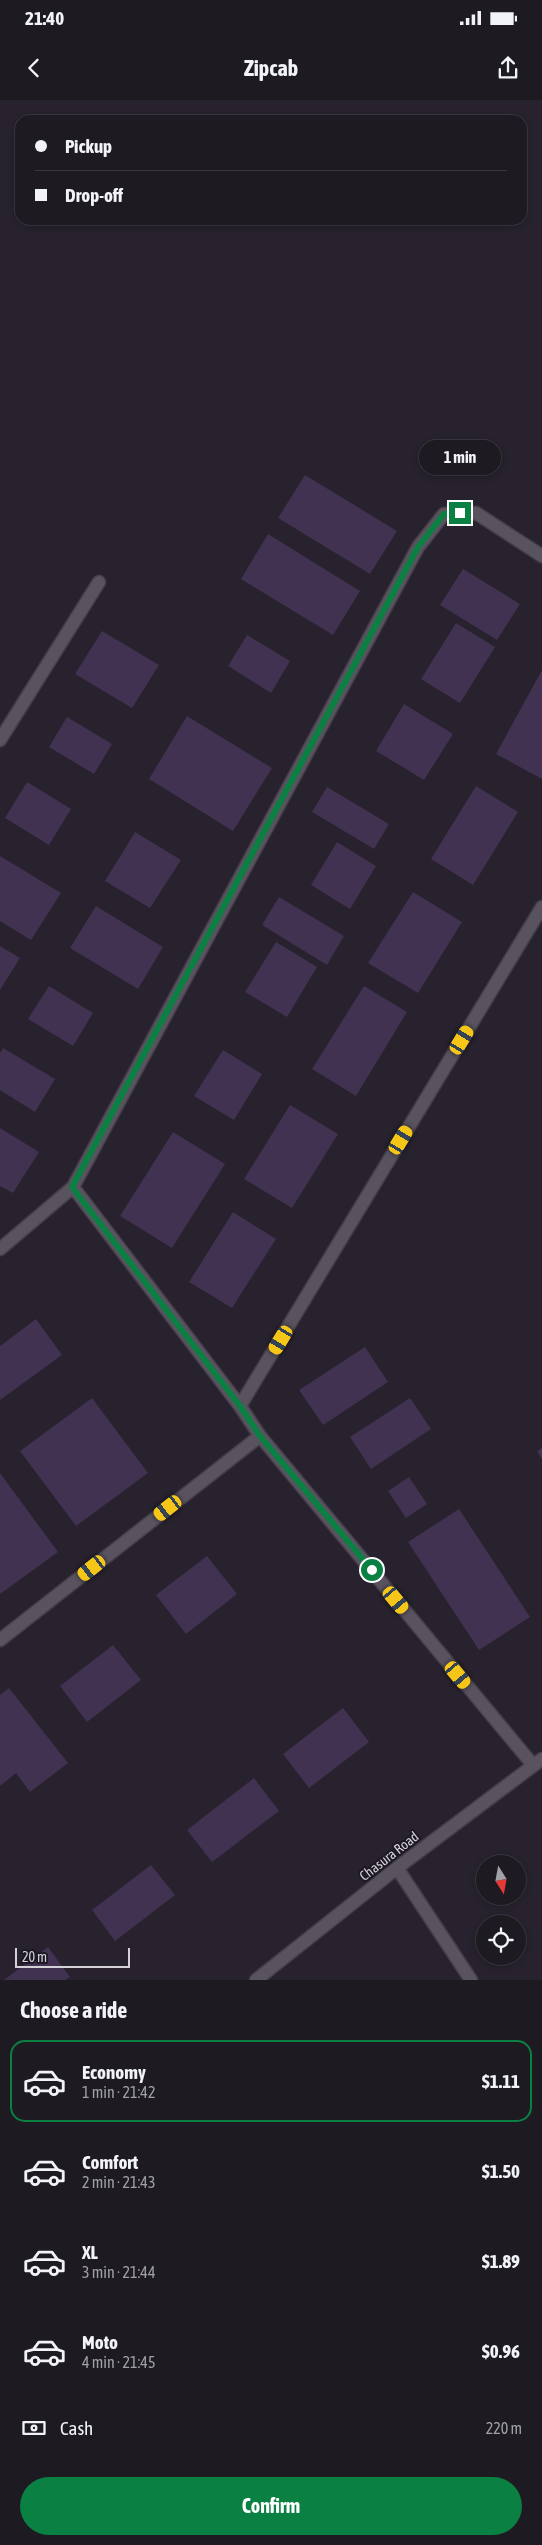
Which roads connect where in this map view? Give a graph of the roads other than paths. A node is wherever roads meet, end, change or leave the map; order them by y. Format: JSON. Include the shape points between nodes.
{"nodes":[{"id":1,"x":542,"y":556,"type":"edge"},
{"id":2,"x":99,"y":582,"type":"dead end"},
{"id":3,"x":0,"y":740,"type":"edge"},
{"id":4,"x":542,"y":907,"type":"edge"},
{"id":5,"x":72,"y":1187,"type":"junction"},
{"id":6,"x":0,"y":1249,"type":"edge"},
{"id":7,"x":240,"y":1406,"type":"junction"},
{"id":8,"x":260,"y":1436,"type":"junction"},
{"id":9,"x":0,"y":1640,"type":"edge"},
{"id":10,"x":537,"y":1762,"type":"edge"},
{"id":11,"x":397,"y":1868,"type":"junction"},
{"id":12,"x":256,"y":1980,"type":"edge"},
{"id":13,"x":471,"y":1980,"type":"edge"}],
"edges":[{"from":1,"to":5,"type":"street","via":[[476,513],[444,514],[418,547]]},
{"from":2,"to":3,"type":"street"},
{"from":4,"to":7,"type":"street"},
{"from":5,"to":6,"type":"street"},
{"from":5,"to":7,"type":"street"},
{"from":7,"to":8,"type":"street"},
{"from":8,"to":9,"type":"street"},
{"from":8,"to":10,"type":"street"},
{"from":10,"to":11,"type":"street","name":"Chasura Road"},
{"from":11,"to":12,"type":"street","name":"Chasura Road"},
{"from":11,"to":13,"type":"street"}]}
